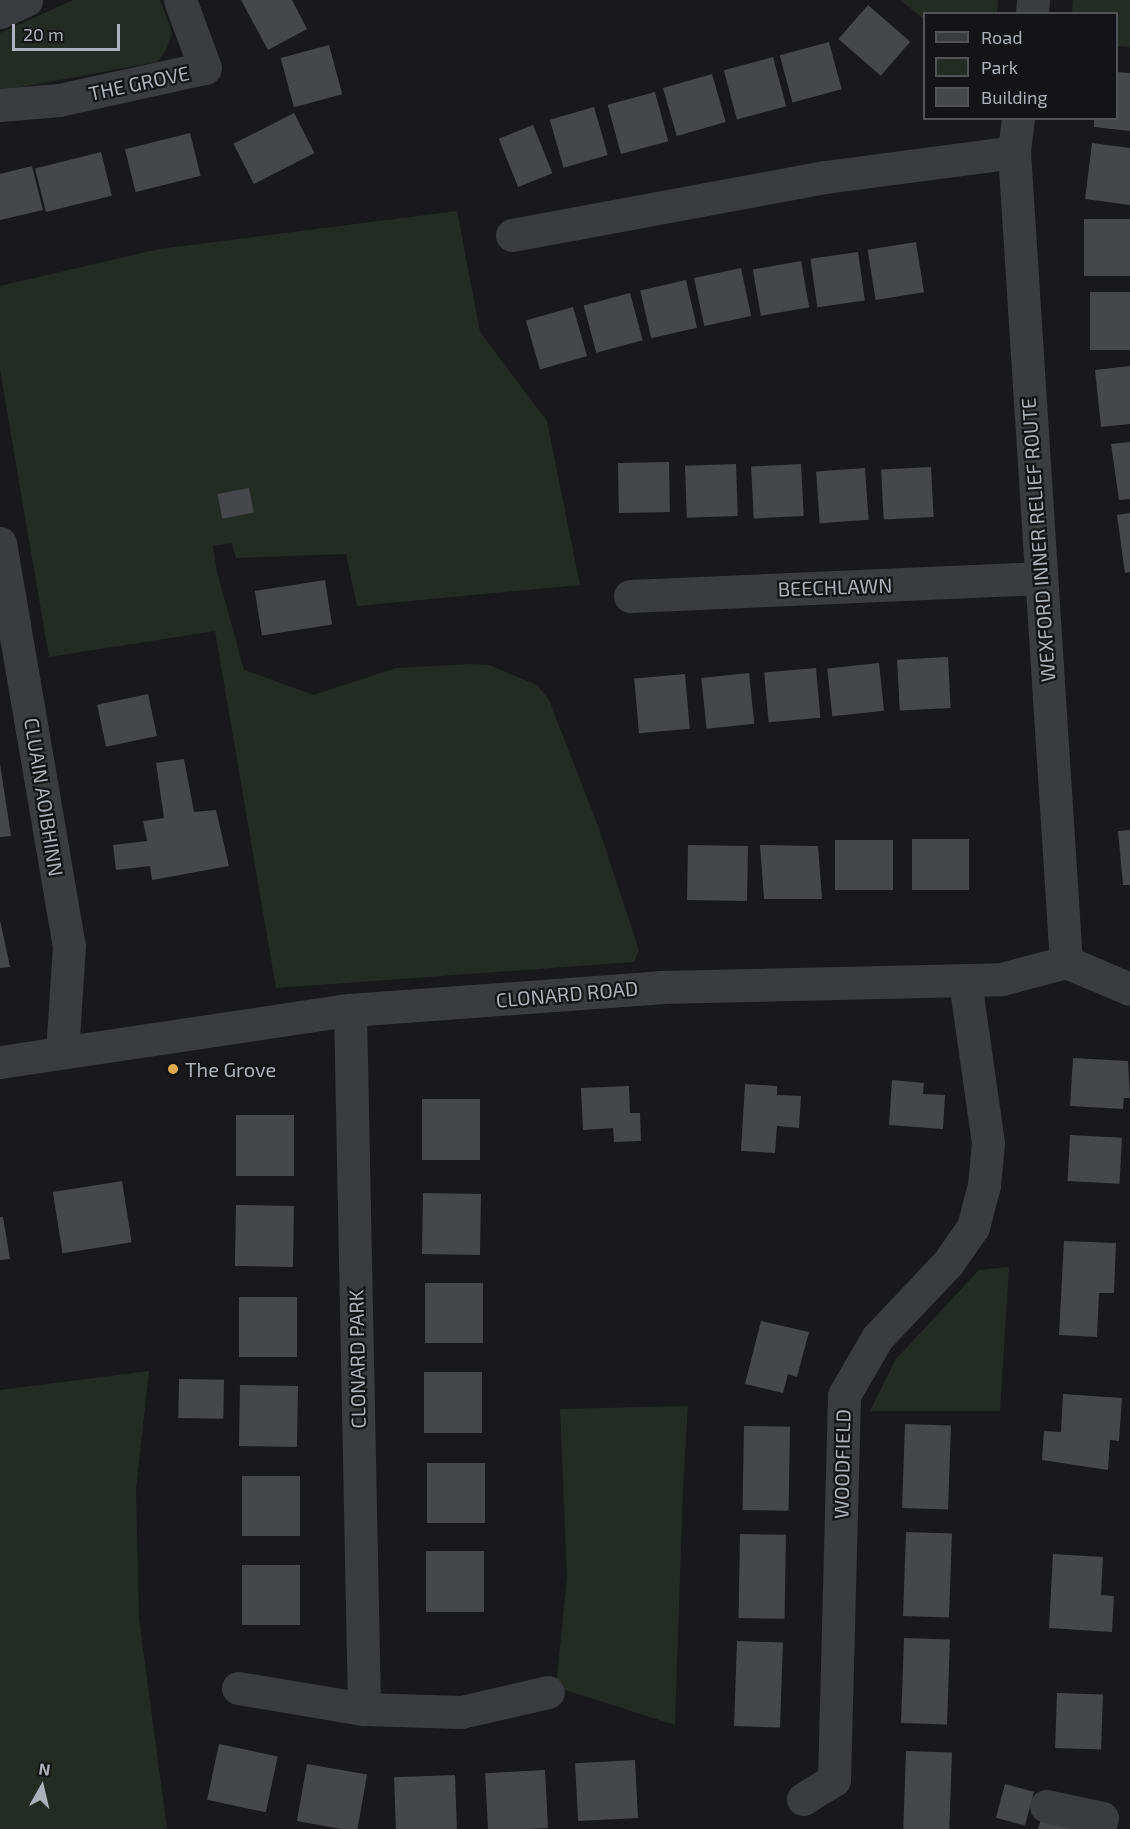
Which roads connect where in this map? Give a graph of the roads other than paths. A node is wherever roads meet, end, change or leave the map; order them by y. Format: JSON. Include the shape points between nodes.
{"nodes":[{"id":1,"x":26,"y":0,"type":"edge"},
{"id":2,"x":180,"y":0,"type":"edge"},
{"id":3,"x":0,"y":12,"type":"edge"},
{"id":4,"x":0,"y":105,"type":"edge"},
{"id":5,"x":1018,"y":120,"type":"edge"},
{"id":6,"x":1014,"y":152,"type":"junction"},
{"id":7,"x":512,"y":235,"type":"dead end"},
{"id":8,"x":0,"y":543,"type":"edge"},
{"id":9,"x":1040,"y":579,"type":"junction"},
{"id":10,"x":630,"y":596,"type":"dead end"},
{"id":11,"x":1066,"y":962,"type":"junction"},
{"id":12,"x":965,"y":981,"type":"junction"},
{"id":13,"x":1130,"y":988,"type":"edge"},
{"id":14,"x":350,"y":1010,"type":"junction"},
{"id":15,"x":62,"y":1052,"type":"junction"},
{"id":16,"x":0,"y":1062,"type":"edge"},
{"id":17,"x":238,"y":1688,"type":"dead end"},
{"id":18,"x":548,"y":1692,"type":"dead end"},
{"id":19,"x":364,"y":1709,"type":"junction"},
{"id":20,"x":803,"y":1799,"type":"dead end"},
{"id":21,"x":1046,"y":1806,"type":"dead end"},
{"id":22,"x":1099,"y":1829,"type":"edge"}],
"edges":[{"from":1,"to":3,"type":"street"},
{"from":2,"to":4,"type":"street","name":"THE GROVE","via":[[205,68],[59,100]]},
{"from":5,"to":6,"type":"street","name":"WEXFORD INNER RELIEF ROUTE"},
{"from":6,"to":7,"type":"street","via":[[825,177]]},
{"from":6,"to":9,"type":"street","name":"WEXFORD INNER RELIEF ROUTE"},
{"from":8,"to":15,"type":"street","name":"CLUAIN AOIBHINN","via":[[69,945]]},
{"from":9,"to":10,"type":"street","name":"BEECHLAWN"},
{"from":9,"to":11,"type":"street","name":"WEXFORD INNER RELIEF ROUTE"},
{"from":11,"to":12,"type":"street","name":"CLONARD ROAD","via":[[1002,979]]},
{"from":11,"to":13,"type":"street"},
{"from":12,"to":14,"type":"street","name":"CLONARD ROAD","via":[[660,987]]},
{"from":12,"to":20,"type":"street","name":"WOODFIELD","via":[[988,1143],[984,1185],[973,1227],[948,1263],[876,1338],[844,1395],[834,1780]]},
{"from":14,"to":15,"type":"street","name":"CLONARD ROAD"},
{"from":14,"to":19,"type":"street","name":"CLONARD PARK"},
{"from":15,"to":16,"type":"street","name":"CLONARD ROAD"},
{"from":17,"to":19,"type":"street"},
{"from":18,"to":19,"type":"street","via":[[461,1712]]},
{"from":21,"to":22,"type":"street","via":[[1102,1818]]}]}
